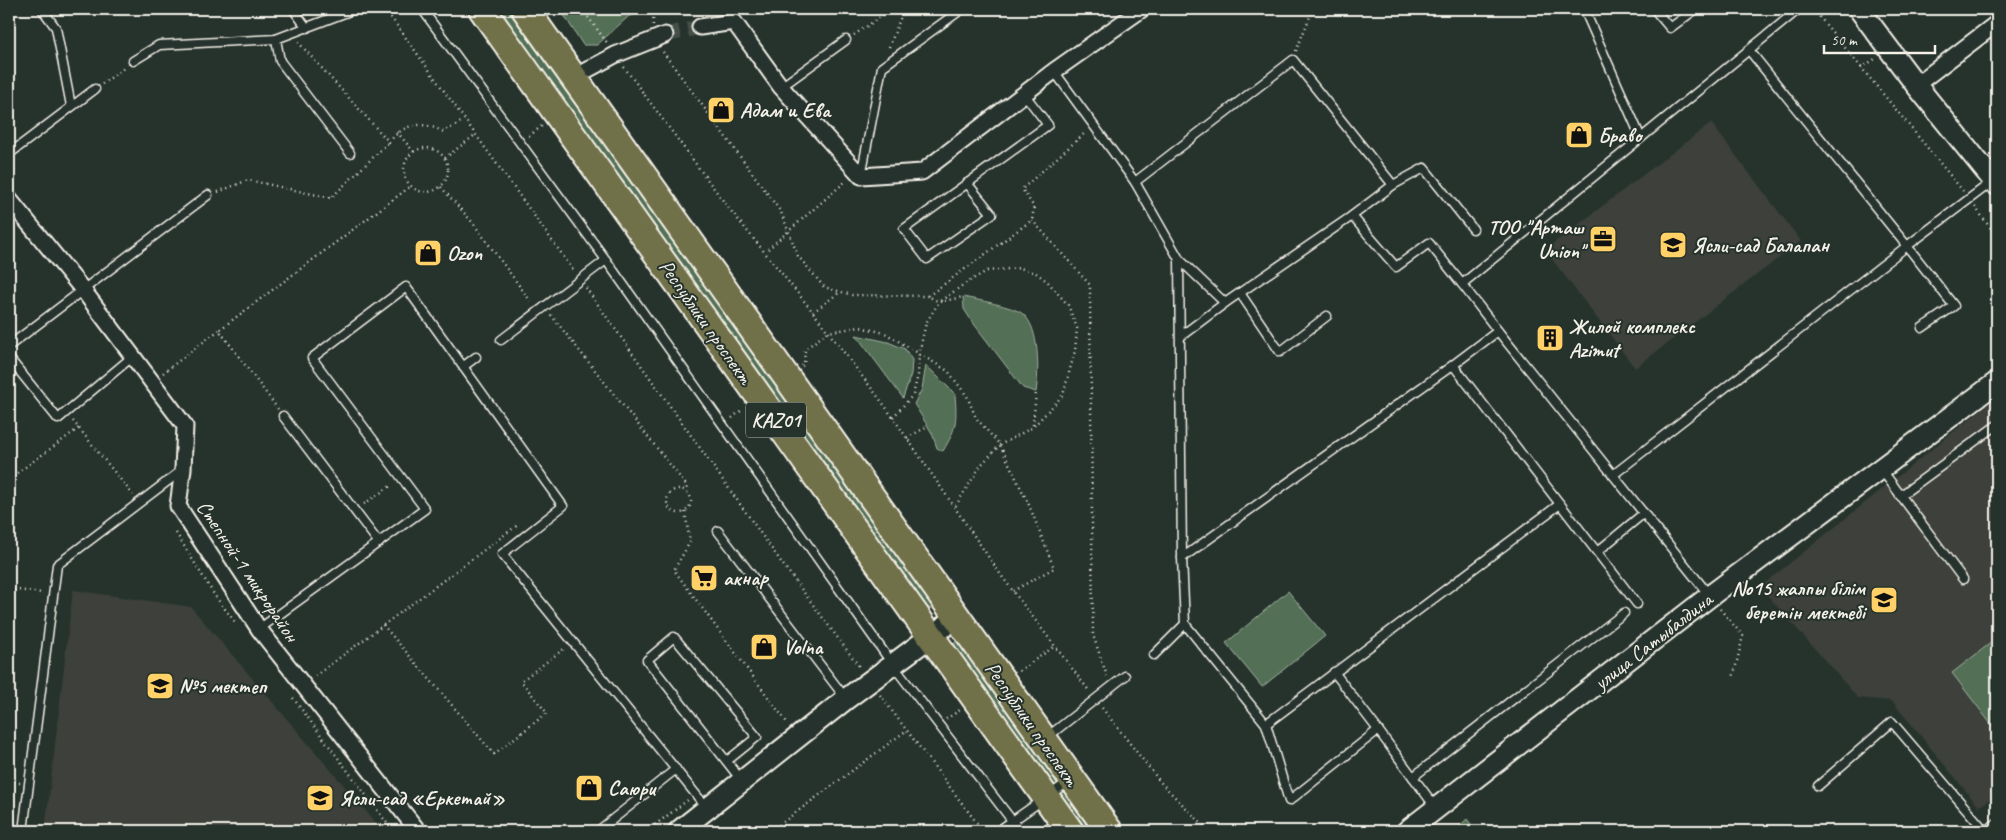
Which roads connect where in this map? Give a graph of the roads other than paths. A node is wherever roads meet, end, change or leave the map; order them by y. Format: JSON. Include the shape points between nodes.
{"nodes":[{"id":1,"x":42,"y":9,"type":"edge"},
{"id":2,"x":293,"y":9,"type":"edge"},
{"id":3,"x":422,"y":9,"type":"edge"},
{"id":4,"x":482,"y":9,"type":"edge"},
{"id":5,"x":525,"y":9,"type":"edge"},
{"id":6,"x":962,"y":9,"type":"edge"},
{"id":7,"x":1142,"y":9,"type":"edge"},
{"id":8,"x":1584,"y":9,"type":"edge"},
{"id":9,"x":1654,"y":9,"type":"edge"},
{"id":10,"x":1696,"y":9,"type":"edge"},
{"id":11,"x":1799,"y":9,"type":"edge"},
{"id":12,"x":1860,"y":9,"type":"edge"},
{"id":13,"x":352,"y":10,"type":"edge"},
{"id":14,"x":734,"y":16,"type":"edge"},
{"id":15,"x":1997,"y":22,"type":"edge"},
{"id":16,"x":700,"y":27,"type":"tunnel mouth"},
{"id":17,"x":307,"y":28,"type":"junction"},
{"id":18,"x":659,"y":37,"type":"tunnel mouth"},
{"id":19,"x":276,"y":39,"type":"junction"},
{"id":20,"x":846,"y":40,"type":"road end"},
{"id":21,"x":1749,"y":50,"type":"junction"},
{"id":22,"x":134,"y":61,"type":"road end"},
{"id":23,"x":1054,"y":70,"type":"junction"},
{"id":24,"x":574,"y":77,"type":"junction"},
{"id":25,"x":1916,"y":85,"type":"junction"},
{"id":26,"x":781,"y":87,"type":"junction"},
{"id":27,"x":95,"y":89,"type":"road end"},
{"id":28,"x":1025,"y":95,"type":"junction"},
{"id":29,"x":72,"y":106,"type":"junction"},
{"id":30,"x":1641,"y":138,"type":"junction"},
{"id":31,"x":350,"y":153,"type":"dead end"},
{"id":32,"x":9,"y":154,"type":"edge"},
{"id":33,"x":859,"y":174,"type":"junction"},
{"id":34,"x":1135,"y":182,"type":"junction"},
{"id":35,"x":1996,"y":182,"type":"edge"},
{"id":36,"x":967,"y":183,"type":"junction"},
{"id":37,"x":1393,"y":184,"type":"junction"},
{"id":38,"x":208,"y":196,"type":"road end"},
{"id":39,"x":9,"y":199,"type":"edge"},
{"id":40,"x":1352,"y":216,"type":"junction"},
{"id":41,"x":1474,"y":229,"type":"dead end"},
{"id":42,"x":1907,"y":246,"type":"junction"},
{"id":43,"x":1179,"y":259,"type":"junction"},
{"id":44,"x":606,"y":260,"type":"junction"},
{"id":45,"x":1462,"y":284,"type":"junction"},
{"id":46,"x":83,"y":290,"type":"junction"},
{"id":47,"x":1240,"y":293,"type":"junction"},
{"id":48,"x":1225,"y":303,"type":"junction"},
{"id":49,"x":1327,"y":316,"type":"dead end"},
{"id":50,"x":1922,"y":328,"type":"dead end"},
{"id":51,"x":1498,"y":331,"type":"junction"},
{"id":52,"x":1181,"y":336,"type":"junction"},
{"id":53,"x":502,"y":340,"type":"dead end"},
{"id":54,"x":9,"y":346,"type":"edge"},
{"id":55,"x":132,"y":357,"type":"junction"},
{"id":56,"x":476,"y":357,"type":"dead end"},
{"id":57,"x":9,"y":358,"type":"edge"},
{"id":58,"x":464,"y":366,"type":"junction"},
{"id":59,"x":1453,"y":366,"type":"junction"},
{"id":60,"x":1997,"y":382,"type":"edge"},
{"id":61,"x":283,"y":416,"type":"road end"},
{"id":62,"x":1997,"y":425,"type":"edge"},
{"id":63,"x":1881,"y":469,"type":"junction"},
{"id":64,"x":183,"y":470,"type":"junction"},
{"id":65,"x":1613,"y":475,"type":"junction"},
{"id":66,"x":1900,"y":496,"type":"junction"},
{"id":67,"x":1560,"y":504,"type":"junction"},
{"id":68,"x":1644,"y":513,"type":"junction"},
{"id":69,"x":718,"y":531,"type":"dead end"},
{"id":70,"x":378,"y":543,"type":"junction"},
{"id":71,"x":1596,"y":552,"type":"junction"},
{"id":72,"x":1182,"y":558,"type":"junction"},
{"id":73,"x":1963,"y":579,"type":"dead end"},
{"id":74,"x":1710,"y":596,"type":"junction"},
{"id":75,"x":1637,"y":604,"type":"dead end"},
{"id":76,"x":1624,"y":613,"type":"dead end"},
{"id":77,"x":957,"y":617,"type":"junction"},
{"id":78,"x":1185,"y":624,"type":"junction"},
{"id":79,"x":259,"y":629,"type":"junction"},
{"id":80,"x":930,"y":636,"type":"junction"},
{"id":81,"x":1154,"y":655,"type":"dead end"},
{"id":82,"x":893,"y":665,"type":"junction"},
{"id":83,"x":1334,"y":672,"type":"junction"},
{"id":84,"x":1125,"y":676,"type":"dead end"},
{"id":85,"x":846,"y":699,"type":"junction"},
{"id":86,"x":1266,"y":724,"type":"junction"},
{"id":87,"x":1378,"y":730,"type":"junction"},
{"id":88,"x":1043,"y":740,"type":"junction"},
{"id":89,"x":726,"y":761,"type":"junction"},
{"id":90,"x":676,"y":769,"type":"junction"},
{"id":91,"x":1414,"y":777,"type":"junction"},
{"id":92,"x":1072,"y":780,"type":"junction"},
{"id":93,"x":742,"y":781,"type":"junction"},
{"id":94,"x":1818,"y":786,"type":"dead end"},
{"id":95,"x":1046,"y":798,"type":"junction"},
{"id":96,"x":702,"y":801,"type":"junction"},
{"id":97,"x":1436,"y":808,"type":"junction"},
{"id":98,"x":1012,"y":820,"type":"junction"},
{"id":99,"x":1997,"y":823,"type":"edge"},
{"id":100,"x":23,"y":831,"type":"edge"},
{"id":101,"x":418,"y":831,"type":"edge"},
{"id":102,"x":598,"y":831,"type":"edge"},
{"id":103,"x":679,"y":831,"type":"edge"},
{"id":104,"x":998,"y":831,"type":"edge"},
{"id":105,"x":1020,"y":831,"type":"edge"},
{"id":106,"x":1070,"y":831,"type":"edge"},
{"id":107,"x":1109,"y":831,"type":"edge"},
{"id":108,"x":1407,"y":831,"type":"edge"},
{"id":109,"x":1986,"y":831,"type":"edge"}],
"edges":[{"from":1,"to":29,"type":"lane","via":[[56,28]]},
{"from":2,"to":17,"type":"lane"},
{"from":3,"to":44,"type":"lane"},
{"from":4,"to":80,"type":"highway","name":"Республики проспект","number":"KАZ01"},
{"from":5,"to":24,"type":"highway","name":"Республики проспект","number":"KАZ01"},
{"from":6,"to":33,"type":"lane","via":[[882,67]]},
{"from":7,"to":23,"type":"street"},
{"from":8,"to":30,"type":"lane"},
{"from":9,"to":10,"type":"lane","via":[[1670,28]]},
{"from":11,"to":21,"type":"lane"},
{"from":12,"to":25,"type":"street"},
{"from":13,"to":17,"type":"lane"},
{"from":14,"to":16,"type":"street"},
{"from":14,"to":26,"type":"street"},
{"from":15,"to":25,"type":"street"},
{"from":17,"to":19,"type":"lane"},
{"from":18,"to":24,"type":"street"},
{"from":19,"to":22,"type":"lane","via":[[159,45]]},
{"from":19,"to":31,"type":"lane","via":[[280,61]]},
{"from":20,"to":26,"type":"lane"},
{"from":21,"to":30,"type":"lane"},
{"from":21,"to":42,"type":"lane"},
{"from":23,"to":28,"type":"street"},
{"from":23,"to":34,"type":"lane"},
{"from":24,"to":77,"type":"highway","name":"Республики проспект","number":"KАZ01"},
{"from":25,"to":35,"type":"street"},
{"from":26,"to":33,"type":"street"},
{"from":27,"to":29,"type":"lane"},
{"from":28,"to":33,"type":"street","via":[[922,172]]},
{"from":28,"to":36,"type":"lane","via":[[1048,124]]},
{"from":29,"to":32,"type":"lane"},
{"from":30,"to":45,"type":"lane"},
{"from":34,"to":37,"type":"lane","via":[[1293,60]]},
{"from":34,"to":43,"type":"lane"},
{"from":35,"to":42,"type":"lane","via":[[1969,198]]},
{"from":36,"to":36,"type":"lane","via":[[904,229],[927,259],[992,214]]},
{"from":37,"to":40,"type":"lane"},
{"from":37,"to":41,"type":"lane","via":[[1424,168]]},
{"from":38,"to":46,"type":"lane"},
{"from":39,"to":46,"type":"street","name":"Степной-1 микрорайон"},
{"from":40,"to":45,"type":"lane","via":[[1396,268],[1429,243]]},
{"from":40,"to":47,"type":"lane"},
{"from":42,"to":50,"type":"lane","via":[[1954,306]]},
{"from":42,"to":65,"type":"lane"},
{"from":43,"to":48,"type":"lane"},
{"from":43,"to":52,"type":"lane"},
{"from":44,"to":53,"type":"lane"},
{"from":44,"to":82,"type":"lane"},
{"from":45,"to":51,"type":"lane"},
{"from":46,"to":54,"type":"lane"},
{"from":46,"to":55,"type":"street","name":"Степной-1 микрорайон"},
{"from":47,"to":48,"type":"lane"},
{"from":47,"to":49,"type":"lane","via":[[1280,352]]},
{"from":48,"to":52,"type":"lane"},
{"from":51,"to":59,"type":"lane"},
{"from":51,"to":65,"type":"lane"},
{"from":52,"to":72,"type":"lane"},
{"from":55,"to":57,"type":"lane","via":[[58,419]]},
{"from":55,"to":64,"type":"street","name":"Степной-1 микрорайон","via":[[186,426]]},
{"from":56,"to":58,"type":"lane"},
{"from":58,"to":70,"type":"lane","via":[[406,287],[312,358],[425,509]]},
{"from":58,"to":90,"type":"lane","via":[[563,506],[502,554]]},
{"from":59,"to":67,"type":"lane"},
{"from":59,"to":72,"type":"lane"},
{"from":60,"to":63,"type":"street","name":"улица Сатыбалдина"},
{"from":61,"to":70,"type":"lane"},
{"from":62,"to":66,"type":"lane"},
{"from":63,"to":66,"type":"lane"},
{"from":63,"to":74,"type":"street","name":"улица Сатыбалдина"},
{"from":64,"to":79,"type":"street","name":"Степной-1 микрорайон","via":[[178,506]]},
{"from":64,"to":100,"type":"lane","via":[[57,565]]},
{"from":65,"to":68,"type":"lane"},
{"from":66,"to":73,"type":"lane"},
{"from":67,"to":71,"type":"lane"},
{"from":67,"to":83,"type":"lane"},
{"from":68,"to":71,"type":"lane"},
{"from":68,"to":74,"type":"lane"},
{"from":69,"to":85,"type":"lane"},
{"from":70,"to":79,"type":"lane"},
{"from":71,"to":75,"type":"lane"},
{"from":72,"to":78,"type":"lane"},
{"from":74,"to":97,"type":"street","name":"улица Сатыбалдина"},
{"from":76,"to":91,"type":"lane"},
{"from":77,"to":80,"type":"street"},
{"from":77,"to":88,"type":"highway","name":"Республики проспект","number":"KАZ01"},
{"from":78,"to":81,"type":"lane"},
{"from":78,"to":86,"type":"lane"},
{"from":79,"to":101,"type":"street","name":"Степной-1 микрорайон"},
{"from":80,"to":82,"type":"street"},
{"from":80,"to":95,"type":"highway","name":"Республики проспект","number":"KАZ01"},
{"from":82,"to":85,"type":"street"},
{"from":82,"to":98,"type":"lane"},
{"from":83,"to":86,"type":"lane"},
{"from":83,"to":87,"type":"lane"},
{"from":84,"to":88,"type":"lane"},
{"from":85,"to":93,"type":"street"},
{"from":86,"to":87,"type":"lane","via":[[1289,801]]},
{"from":87,"to":91,"type":"lane"},
{"from":88,"to":92,"type":"highway","name":"Республики проспект","number":"KАZ01"},
{"from":89,"to":89,"type":"lane","via":[[647,660],[674,637],[757,737]]},
{"from":89,"to":93,"type":"lane"},
{"from":90,"to":96,"type":"lane"},
{"from":90,"to":102,"type":"lane"},
{"from":91,"to":97,"type":"lane"},
{"from":92,"to":95,"type":"lane"},
{"from":92,"to":107,"type":"highway","name":"Республики проспект","number":"KАZ01"},
{"from":93,"to":96,"type":"street"},
{"from":94,"to":109,"type":"lane","via":[[1892,722]]},
{"from":95,"to":98,"type":"lane"},
{"from":95,"to":106,"type":"highway","name":"Республики проспект","number":"KАZ01"},
{"from":96,"to":103,"type":"street"},
{"from":97,"to":108,"type":"street","name":"улица Сатыбалдина"},
{"from":98,"to":104,"type":"lane"},
{"from":98,"to":105,"type":"lane"},
{"from":99,"to":109,"type":"lane"}]}
